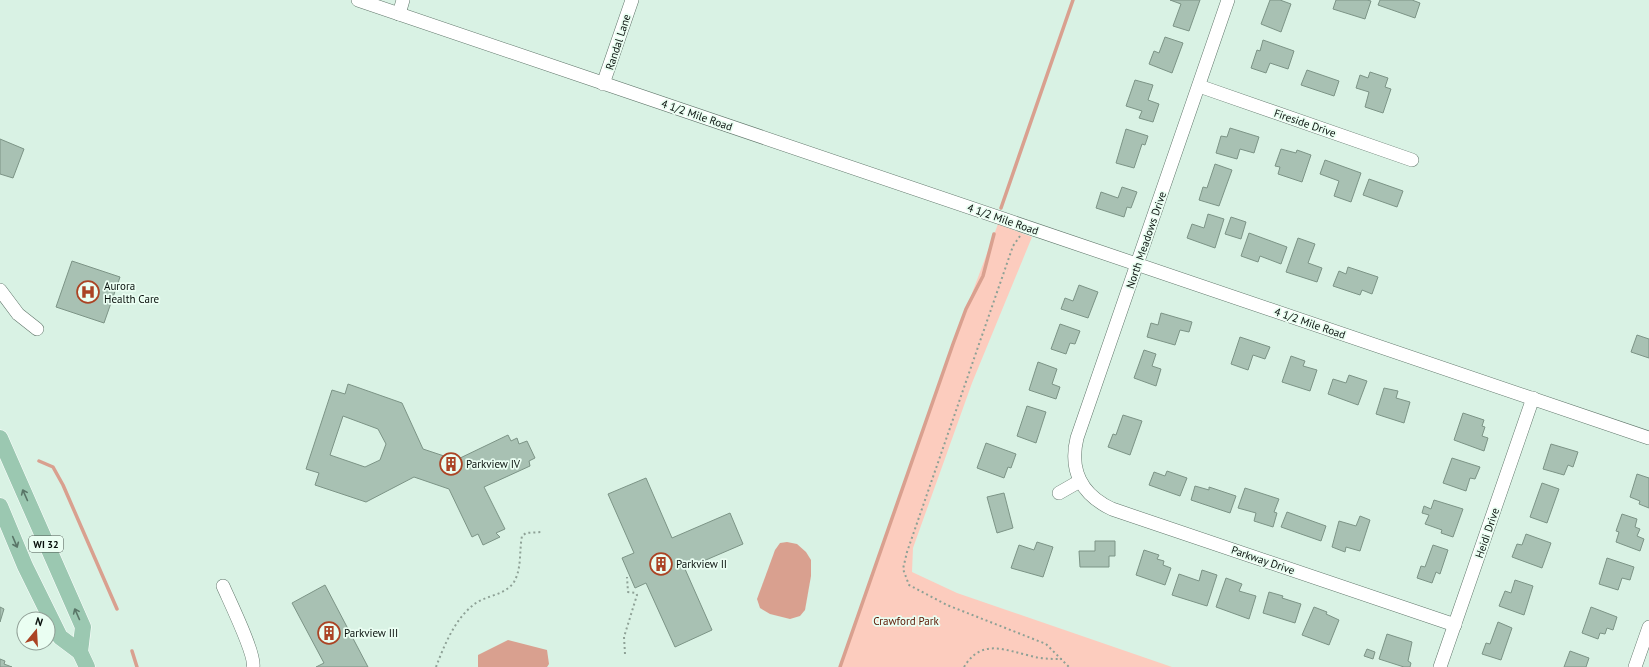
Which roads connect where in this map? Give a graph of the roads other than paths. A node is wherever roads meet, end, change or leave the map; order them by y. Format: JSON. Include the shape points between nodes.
{"nodes":[{"id":1,"x":358,"y":0,"type":"edge"},
{"id":2,"x":403,"y":0,"type":"edge"},
{"id":3,"x":632,"y":0,"type":"edge"},
{"id":4,"x":1228,"y":0,"type":"edge"},
{"id":5,"x":399,"y":14,"type":"junction"},
{"id":6,"x":604,"y":84,"type":"junction"},
{"id":7,"x":1199,"y":86,"type":"junction"},
{"id":8,"x":1412,"y":160,"type":"dead end"},
{"id":9,"x":1137,"y":264,"type":"junction"},
{"id":10,"x":0,"y":290,"type":"edge"},
{"id":11,"x":37,"y":328,"type":"dead end"},
{"id":12,"x":1533,"y":398,"type":"junction"},
{"id":13,"x":0,"y":438,"type":"edge"},
{"id":14,"x":1649,"y":438,"type":"edge"},
{"id":15,"x":1080,"y":482,"type":"junction"},
{"id":16,"x":1059,"y":493,"type":"dead end"},
{"id":17,"x":0,"y":506,"type":"edge"},
{"id":18,"x":223,"y":586,"type":"dead end"},
{"id":19,"x":1455,"y":625,"type":"junction"},
{"id":20,"x":1649,"y":627,"type":"edge"},
{"id":21,"x":80,"y":652,"type":"junction"},
{"id":22,"x":87,"y":667,"type":"edge"},
{"id":23,"x":253,"y":667,"type":"edge"},
{"id":24,"x":1440,"y":667,"type":"edge"},
{"id":25,"x":1635,"y":667,"type":"edge"}],
"edges":[{"from":1,"to":5,"type":"street","name":"4 1/2 Mile Road"},
{"from":2,"to":5,"type":"street"},
{"from":3,"to":6,"type":"street","name":"Randal Lane"},
{"from":4,"to":7,"type":"street","name":"North Meadows Drive"},
{"from":5,"to":6,"type":"street","name":"4 1/2 Mile Road"},
{"from":6,"to":9,"type":"street","name":"4 1/2 Mile Road"},
{"from":7,"to":8,"type":"street","name":"Fireside Drive"},
{"from":7,"to":9,"type":"street","name":"North Meadows Drive"},
{"from":9,"to":12,"type":"street","name":"4 1/2 Mile Road"},
{"from":9,"to":15,"type":"street","name":"North Meadows Drive","via":[[1077,438],[1074,463]]},
{"from":10,"to":11,"type":"street","via":[[18,314]]},
{"from":12,"to":14,"type":"street","name":"4 1/2 Mile Road"},
{"from":12,"to":19,"type":"street","name":"Heidi Drive"},
{"from":21,"to":13,"type":"main road","number":"WI 32","one_way":true,"via":[[83,627]]},
{"from":15,"to":16,"type":"street"},
{"from":15,"to":19,"type":"street","name":"Parkway Drive","via":[[1089,494],[1112,509]]},
{"from":17,"to":21,"type":"main road","number":"WI 32","one_way":true,"via":[[25,566],[60,637]]},
{"from":18,"to":23,"type":"street","via":[[251,652]]},
{"from":19,"to":24,"type":"street","name":"Heidi Drive"},
{"from":20,"to":25,"type":"street"},
{"from":21,"to":22,"type":"main road","number":"WI 32"}]}
